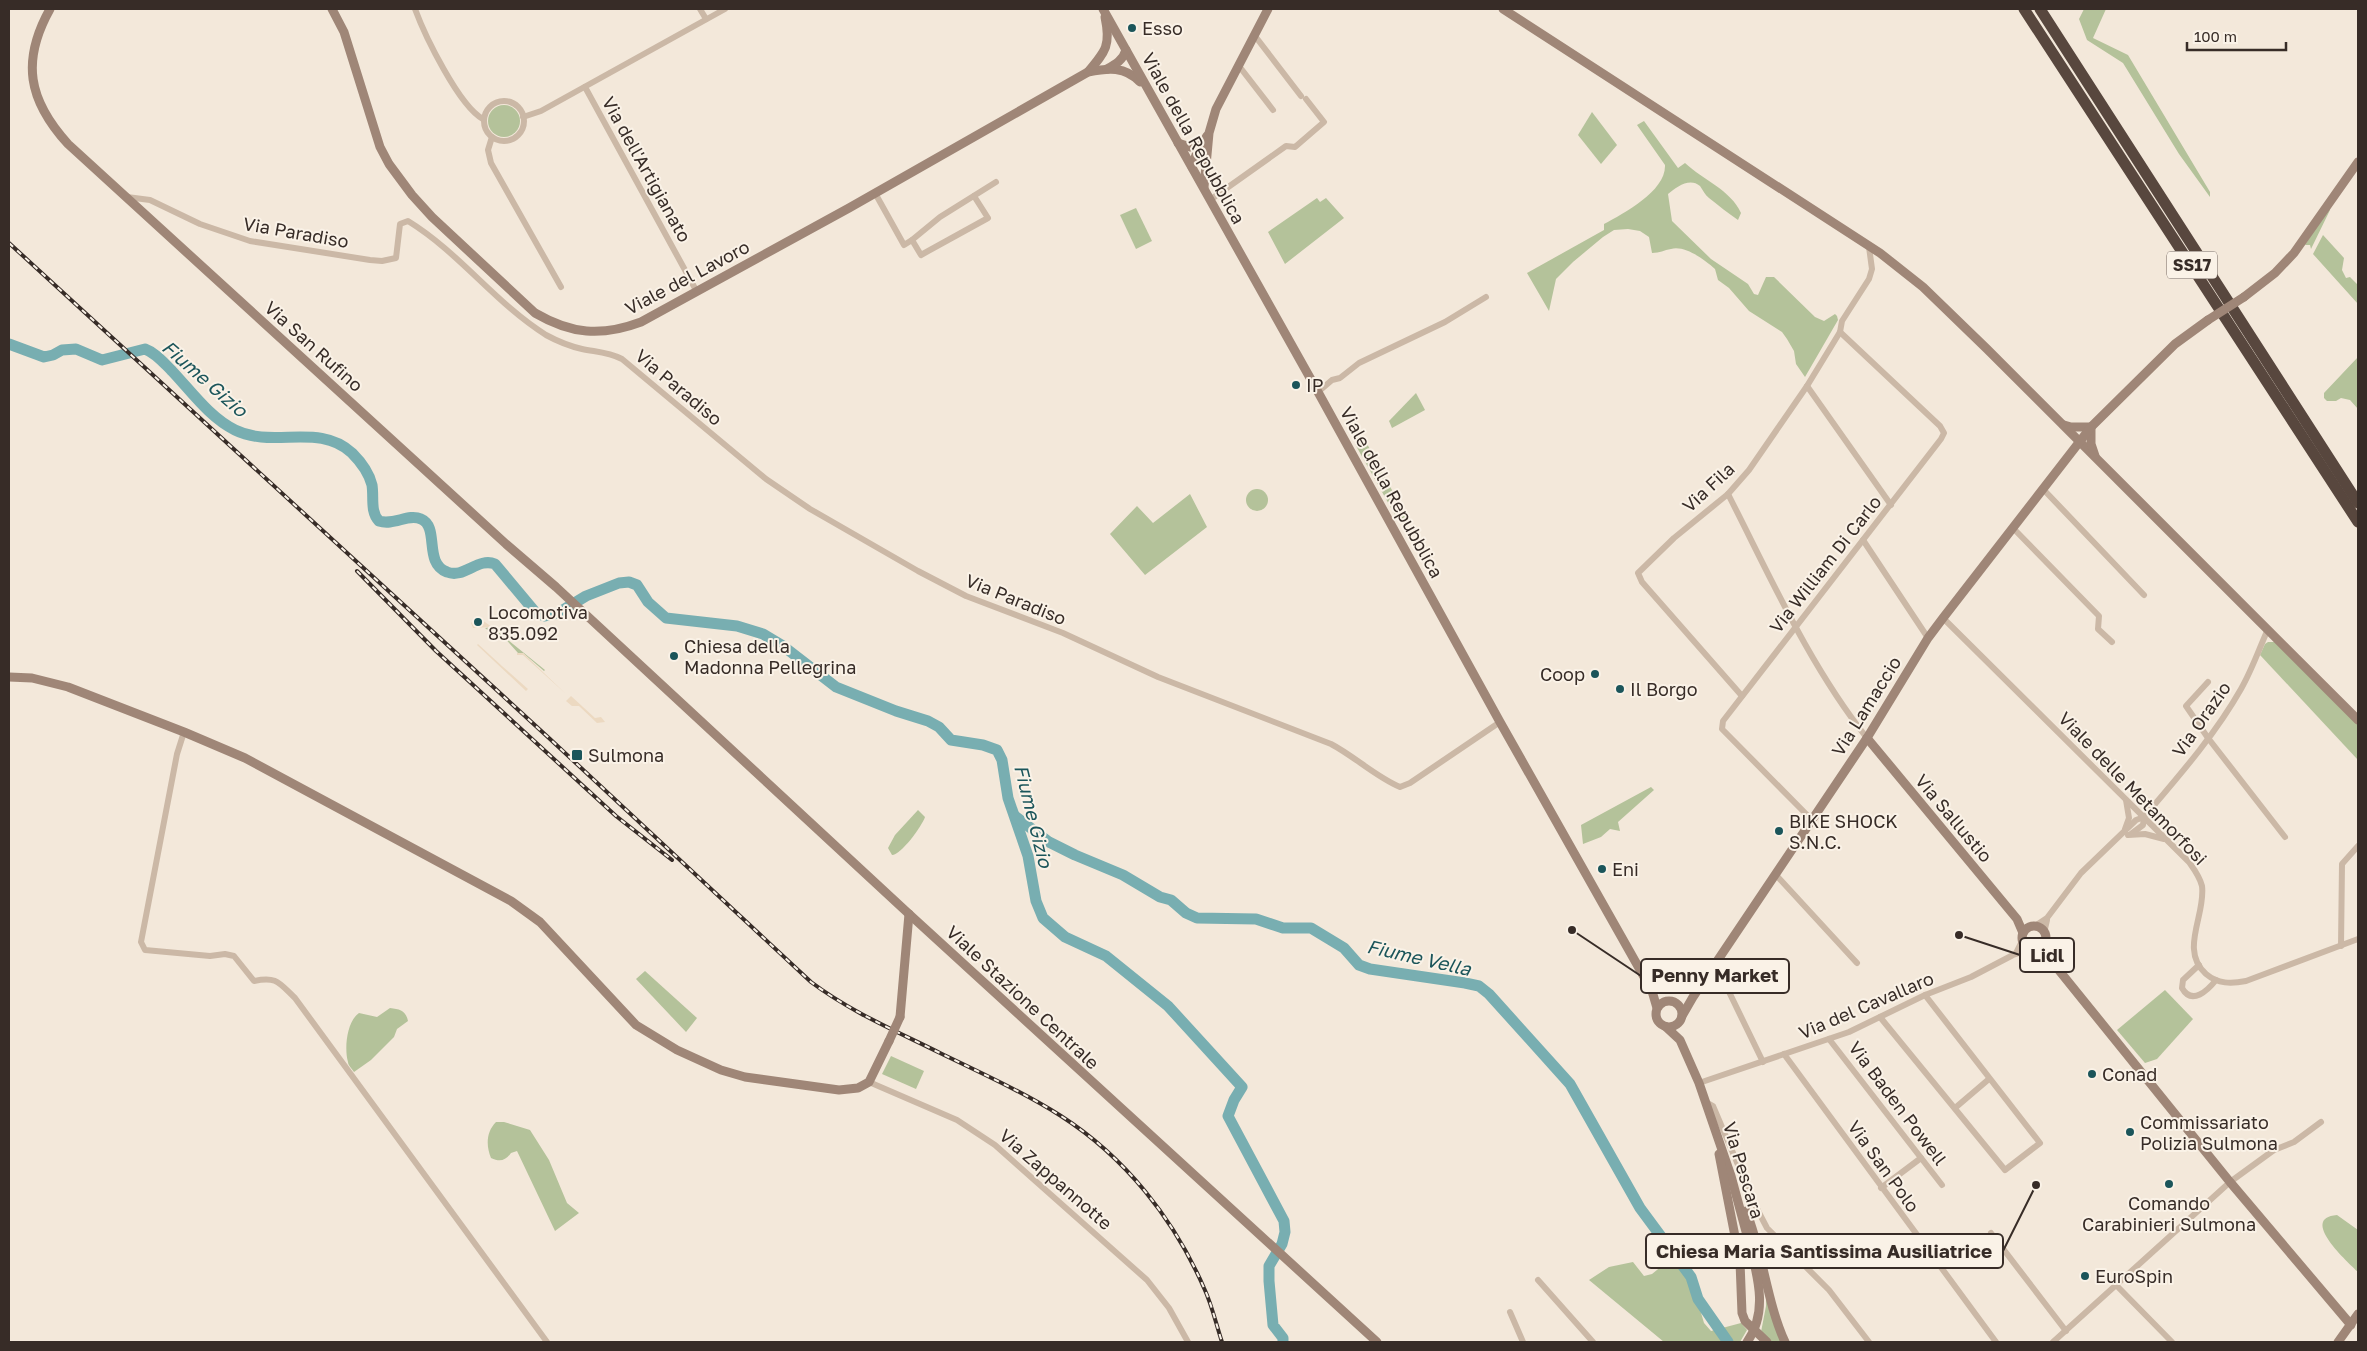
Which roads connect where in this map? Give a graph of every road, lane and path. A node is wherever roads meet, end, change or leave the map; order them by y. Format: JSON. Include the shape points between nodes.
{"nodes":[{"id":1,"x":50,"y":9,"type":"edge"},
{"id":2,"x":332,"y":9,"type":"edge"},
{"id":3,"x":415,"y":9,"type":"edge"},
{"id":4,"x":700,"y":9,"type":"edge"},
{"id":5,"x":725,"y":9,"type":"edge"},
{"id":6,"x":1103,"y":9,"type":"edge"},
{"id":7,"x":1268,"y":9,"type":"edge"},
{"id":8,"x":1503,"y":9,"type":"edge"},
{"id":9,"x":2024,"y":9,"type":"edge"},
{"id":10,"x":2040,"y":9,"type":"edge"},
{"id":11,"x":706,"y":19,"type":"junction"},
{"id":12,"x":1255,"y":36,"type":"junction"},
{"id":13,"x":1126,"y":50,"type":"junction"},
{"id":14,"x":1102,"y":56,"type":"junction"},
{"id":15,"x":1238,"y":66,"type":"junction"},
{"id":16,"x":1106,"y":69,"type":"junction"},
{"id":17,"x":1088,"y":72,"type":"junction"},
{"id":18,"x":585,"y":87,"type":"junction"},
{"id":19,"x":1149,"y":91,"type":"junction"},
{"id":20,"x":1273,"y":110,"type":"dead end"},
{"id":21,"x":523,"y":117,"type":"junction"},
{"id":22,"x":484,"y":119,"type":"junction"},
{"id":23,"x":1209,"y":133,"type":"junction"},
{"id":24,"x":492,"y":137,"type":"junction"},
{"id":25,"x":1178,"y":143,"type":"junction"},
{"id":26,"x":1200,"y":146,"type":"junction"},
{"id":27,"x":1206,"y":156,"type":"junction"},
{"id":28,"x":2358,"y":162,"type":"edge"},
{"id":29,"x":1192,"y":168,"type":"junction"},
{"id":30,"x":996,"y":182,"type":"dead end"},
{"id":31,"x":1204,"y":189,"type":"junction"},
{"id":32,"x":875,"y":193,"type":"junction"},
{"id":33,"x":974,"y":196,"type":"junction"},
{"id":34,"x":127,"y":197,"type":"junction"},
{"id":35,"x":1210,"y":200,"type":"junction"},
{"id":36,"x":912,"y":240,"type":"junction"},
{"id":37,"x":1869,"y":246,"type":"junction"},
{"id":38,"x":560,"y":287,"type":"dead end"},
{"id":39,"x":697,"y":292,"type":"junction"},
{"id":40,"x":1486,"y":297,"type":"dead end"},
{"id":41,"x":553,"y":324,"type":"junction"},
{"id":42,"x":1840,"y":332,"type":"junction"},
{"id":43,"x":546,"y":334,"type":"junction"},
{"id":44,"x":1807,"y":386,"type":"junction"},
{"id":45,"x":1318,"y":392,"type":"junction"},
{"id":46,"x":2062,"y":424,"type":"junction"},
{"id":47,"x":2091,"y":427,"type":"junction"},
{"id":48,"x":2079,"y":441,"type":"junction"},
{"id":49,"x":2096,"y":458,"type":"junction"},
{"id":50,"x":2043,"y":489,"type":"junction"},
{"id":51,"x":1728,"y":494,"type":"junction"},
{"id":52,"x":2358,"y":503,"type":"edge"},
{"id":53,"x":1890,"y":504,"type":"junction"},
{"id":54,"x":2358,"y":522,"type":"edge"},
{"id":55,"x":2013,"y":528,"type":"junction"},
{"id":56,"x":1863,"y":540,"type":"junction"},
{"id":57,"x":2144,"y":595,"type":"dead end"},
{"id":58,"x":1943,"y":618,"type":"junction"},
{"id":59,"x":1796,"y":627,"type":"junction"},
{"id":60,"x":2268,"y":629,"type":"junction"},
{"id":61,"x":1928,"y":638,"type":"junction"},
{"id":62,"x":2112,"y":642,"type":"dead end"},
{"id":63,"x":649,"y":673,"type":"joint"},
{"id":64,"x":9,"y":677,"type":"edge"},
{"id":65,"x":2208,"y":682,"type":"dead end"},
{"id":66,"x":1742,"y":696,"type":"junction"},
{"id":67,"x":2358,"y":720,"type":"edge"},
{"id":68,"x":1500,"y":722,"type":"junction"},
{"id":69,"x":184,"y":732,"type":"junction"},
{"id":70,"x":1867,"y":738,"type":"junction"},
{"id":71,"x":2208,"y":738,"type":"junction"},
{"id":72,"x":2126,"y":799,"type":"junction"},
{"id":73,"x":2144,"y":817,"type":"junction"},
{"id":74,"x":1812,"y":820,"type":"junction"},
{"id":75,"x":2125,"y":835,"type":"junction"},
{"id":76,"x":2285,"y":837,"type":"dead end"},
{"id":77,"x":2171,"y":844,"type":"junction"},
{"id":78,"x":2358,"y":846,"type":"edge"},
{"id":79,"x":1776,"y":875,"type":"junction"},
{"id":80,"x":909,"y":914,"type":"junction"},
{"id":81,"x":2048,"y":918,"type":"junction"},
{"id":82,"x":2017,"y":919,"type":"junction"},
{"id":83,"x":2033,"y":926,"type":"junction"},
{"id":84,"x":2023,"y":937,"type":"junction"},
{"id":85,"x":2045,"y":937,"type":"junction"},
{"id":86,"x":2358,"y":939,"type":"edge"},
{"id":87,"x":2341,"y":946,"type":"junction"},
{"id":88,"x":2033,"y":949,"type":"junction"},
{"id":89,"x":2014,"y":955,"type":"junction"},
{"id":90,"x":2049,"y":958,"type":"junction"},
{"id":91,"x":1857,"y":964,"type":"dead end"},
{"id":92,"x":1716,"y":965,"type":"junction"},
{"id":93,"x":2199,"y":965,"type":"junction"},
{"id":94,"x":2216,"y":980,"type":"junction"},
{"id":95,"x":1652,"y":990,"type":"junction"},
{"id":96,"x":1925,"y":995,"type":"junction"},
{"id":97,"x":1692,"y":997,"type":"junction"},
{"id":98,"x":1672,"y":1002,"type":"junction"},
{"id":99,"x":1657,"y":1008,"type":"junction"},
{"id":100,"x":1880,"y":1017,"type":"junction"},
{"id":101,"x":1682,"y":1018,"type":"junction"},
{"id":102,"x":1666,"y":1027,"type":"junction"},
{"id":103,"x":1830,"y":1039,"type":"junction"},
{"id":104,"x":1680,"y":1040,"type":"junction"},
{"id":105,"x":1784,"y":1054,"type":"junction"},
{"id":106,"x":1763,"y":1062,"type":"junction"},
{"id":107,"x":1989,"y":1079,"type":"junction"},
{"id":108,"x":869,"y":1082,"type":"junction"},
{"id":109,"x":1699,"y":1083,"type":"junction"},
{"id":110,"x":1706,"y":1102,"type":"junction"},
{"id":111,"x":1955,"y":1108,"type":"junction"},
{"id":112,"x":2321,"y":1122,"type":"dead end"},
{"id":113,"x":1720,"y":1143,"type":"junction"},
{"id":114,"x":1921,"y":1158,"type":"junction"},
{"id":115,"x":2230,"y":1182,"type":"junction"},
{"id":116,"x":1942,"y":1185,"type":"dead end"},
{"id":117,"x":1882,"y":1188,"type":"junction"},
{"id":118,"x":1736,"y":1194,"type":"junction"},
{"id":119,"x":1991,"y":1233,"type":"dead end"},
{"id":120,"x":1538,"y":1280,"type":"dead end"},
{"id":121,"x":2117,"y":1286,"type":"junction"},
{"id":122,"x":1510,"y":1312,"type":"dead end"},
{"id":123,"x":2355,"y":1320,"type":"edge"},
{"id":124,"x":2066,"y":1331,"type":"junction"},
{"id":125,"x":547,"y":1342,"type":"edge"},
{"id":126,"x":1188,"y":1342,"type":"edge"},
{"id":127,"x":1377,"y":1342,"type":"edge"},
{"id":128,"x":1523,"y":1342,"type":"edge"},
{"id":129,"x":1593,"y":1342,"type":"edge"},
{"id":130,"x":1747,"y":1342,"type":"edge"},
{"id":131,"x":1767,"y":1342,"type":"edge"},
{"id":132,"x":1785,"y":1342,"type":"edge"},
{"id":133,"x":1869,"y":1342,"type":"edge"},
{"id":134,"x":1996,"y":1342,"type":"edge"},
{"id":135,"x":2053,"y":1342,"type":"edge"},
{"id":136,"x":2172,"y":1342,"type":"edge"},
{"id":137,"x":2338,"y":1342,"type":"edge"}],
"edges":[{"from":1,"to":34,"type":"street","name":"Via San Rufino","via":[[32,53],[32,82],[42,110],[68,144]]},
{"from":2,"to":41,"type":"street","name":"Viale del Lavoro","via":[[350,49],[380,146],[400,180],[432,217],[535,313]]},
{"from":3,"to":22,"type":"street","via":[[424,32],[456,88],[469,108]]},
{"from":4,"to":11,"type":"street"},
{"from":5,"to":11,"type":"street"},
{"from":6,"to":13,"type":"street","name":"Viale della Repubblica"},
{"from":6,"to":14,"type":"street","via":[[1108,33]]},
{"from":7,"to":12,"type":"street"},
{"from":8,"to":37,"type":"street"},
{"from":9,"to":54,"type":"highway","number":"SS17"},
{"from":10,"to":52,"type":"highway","number":"SS17"},
{"from":11,"to":18,"type":"street"},
{"from":12,"to":15,"type":"street"},
{"from":12,"to":35,"type":"street","via":[[1324,122],[1295,146],[1286,146]]},
{"from":13,"to":14,"type":"street","via":[[1119,49]]},
{"from":13,"to":16,"type":"street","via":[[1118,63]]},
{"from":13,"to":19,"type":"street","name":"Viale della Repubblica"},
{"from":14,"to":17,"type":"street"},
{"from":15,"to":20,"type":"street"},
{"from":15,"to":23,"type":"street","via":[[1216,109]]},
{"from":16,"to":17,"type":"street"},
{"from":16,"to":19,"type":"street","via":[[1121,69],[1133,75]]},
{"from":17,"to":32,"type":"street","name":"Viale del Lavoro"},
{"from":18,"to":21,"type":"street"},
{"from":18,"to":39,"type":"street","name":"Via dell'Artigianato"},
{"from":19,"to":25,"type":"street","name":"Viale della Repubblica"},
{"from":21,"to":22,"type":"street","via":[[516,105],[503,101],[490,106]]},
{"from":21,"to":24,"type":"street","via":[[523,127],[514,138],[506,141]]},
{"from":22,"to":24,"type":"street","via":[[486,131]]},
{"from":23,"to":26,"type":"street"},
{"from":23,"to":27,"type":"street"},
{"from":24,"to":38,"type":"street","via":[[488,150],[491,163]]},
{"from":25,"to":26,"type":"street"},
{"from":25,"to":29,"type":"street","name":"Viale della Repubblica"},
{"from":26,"to":29,"type":"street"},
{"from":27,"to":29,"type":"street","via":[[1201,165]]},
{"from":27,"to":31,"type":"street"},
{"from":28,"to":47,"type":"street","name":"Via Lamaccio","bridge":true,"via":[[2294,253],[2275,273],[2175,344]]},
{"from":29,"to":31,"type":"street","name":"Viale della Repubblica"},
{"from":30,"to":33,"type":"street"},
{"from":31,"to":35,"type":"street","name":"Viale della Repubblica"},
{"from":32,"to":36,"type":"street","via":[[904,244]]},
{"from":32,"to":39,"type":"street","name":"Viale del Lavoro"},
{"from":33,"to":36,"type":"street","via":[[940,217]]},
{"from":33,"to":36,"type":"street","via":[[988,218],[921,255]]},
{"from":34,"to":43,"type":"street","name":"Via Paradiso","via":[[150,200],[208,227],[250,241],[376,261],[396,258],[400,224],[408,222],[451,252],[510,310]]},
{"from":34,"to":63,"type":"street","name":"Via San Rufino"},
{"from":35,"to":45,"type":"street","name":"Viale della Repubblica"},
{"from":37,"to":42,"type":"street","name":"Via Fila","via":[[1872,269],[1869,279],[1842,321]]},
{"from":37,"to":46,"type":"street","via":[[1923,287]]},
{"from":39,"to":41,"type":"street","name":"Viale del Lavoro","via":[[641,322],[609,332],[589,332]]},
{"from":40,"to":45,"type":"street","via":[[1445,322],[1359,363]]},
{"from":41,"to":43,"type":"street"},
{"from":42,"to":44,"type":"street","name":"Via Fila"},
{"from":42,"to":53,"type":"street","name":"Via William Di Carlo","via":[[1944,433]]},
{"from":43,"to":68,"type":"street","name":"Via Paradiso","via":[[581,349],[610,353],[622,359],[766,479],[810,509],[918,571],[966,596],[1063,634],[1158,677],[1330,744],[1400,787]]},
{"from":44,"to":51,"type":"street","name":"Via Fila"},
{"from":44,"to":53,"type":"street"},
{"from":45,"to":68,"type":"street","name":"Viale della Repubblica"},
{"from":46,"to":47,"type":"street","via":[[2071,428]]},
{"from":46,"to":48,"type":"street"},
{"from":47,"to":48,"type":"street","name":"Via Lamaccio"},
{"from":47,"to":49,"type":"street","via":[[2091,444]]},
{"from":48,"to":49,"type":"street"},
{"from":48,"to":50,"type":"street","name":"Via Lamaccio"},
{"from":49,"to":60,"type":"street"},
{"from":50,"to":55,"type":"street","name":"Via Lamaccio"},
{"from":50,"to":57,"type":"street"},
{"from":51,"to":59,"type":"street"},
{"from":51,"to":66,"type":"street","name":"Via Fila","via":[[1674,538],[1638,573],[1642,582]]},
{"from":53,"to":56,"type":"street","name":"Via William Di Carlo"},
{"from":55,"to":58,"type":"street","name":"Via Lamaccio"},
{"from":55,"to":62,"type":"street","via":[[2099,616],[2098,629]]},
{"from":56,"to":59,"type":"street","name":"Via William Di Carlo"},
{"from":56,"to":61,"type":"street"},
{"from":58,"to":61,"type":"street","name":"Via Lamaccio"},
{"from":58,"to":72,"type":"street","name":"Viale delle Metamorfosi"},
{"from":59,"to":66,"type":"street","name":"Via William Di Carlo"},
{"from":59,"to":70,"type":"street"},
{"from":60,"to":67,"type":"street"},
{"from":60,"to":71,"type":"street","name":"Via Orazio","via":[[2241,689]]},
{"from":61,"to":70,"type":"street","name":"Via Lamaccio"},
{"from":63,"to":80,"type":"street","name":"Viale Stazione Centrale"},
{"from":64,"to":69,"type":"street","via":[[32,678],[68,687]]},
{"from":65,"to":71,"type":"street","via":[[2186,706]]},
{"from":66,"to":74,"type":"street","name":"Via William Di Carlo","via":[[1723,721],[1722,729]]},
{"from":68,"to":95,"type":"street","name":"Viale della Repubblica"},
{"from":69,"to":108,"type":"street","via":[[245,758],[511,902],[540,922],[636,1025],[677,1050],[745,1078],[839,1090],[858,1088]]},
{"from":69,"to":125,"type":"street","via":[[141,942],[145,950],[234,956],[254,982],[270,978],[276,980],[295,998]]},
{"from":70,"to":74,"type":"street","name":"Via Lamaccio"},
{"from":70,"to":82,"type":"street","name":"Via Sallustio"},
{"from":71,"to":73,"type":"street","name":"Via Orazio"},
{"from":71,"to":76,"type":"street"},
{"from":72,"to":73,"type":"street","name":"Viale delle Metamorfosi"},
{"from":72,"to":75,"type":"street","name":"Via Orazio","via":[[2129,818]]},
{"from":73,"to":75,"type":"street","name":"Via Orazio","via":[[2136,820]]},
{"from":73,"to":77,"type":"street","name":"Viale delle Metamorfosi"},
{"from":74,"to":79,"type":"street","name":"Via Lamaccio"},
{"from":75,"to":77,"type":"street","via":[[2155,836]]},
{"from":75,"to":81,"type":"street","name":"Via Orazio","via":[[2081,873]]},
{"from":77,"to":93,"type":"street","name":"Viale delle Metamorfosi","via":[[2189,862],[2202,887],[2193,946]]},
{"from":78,"to":87,"type":"street","via":[[2342,864]]},
{"from":79,"to":91,"type":"street"},
{"from":79,"to":92,"type":"street","name":"Via Lamaccio"},
{"from":80,"to":108,"type":"street","bridge":true,"via":[[900,1017]]},
{"from":80,"to":127,"type":"street","name":"Viale Stazione Centrale"},
{"from":81,"to":83,"type":"street","name":"Via Orazio"},
{"from":81,"to":85,"type":"street","name":"Via Orazio"},
{"from":82,"to":83,"type":"street","name":"Via Sallustio"},
{"from":82,"to":84,"type":"street","name":"Via Sallustio"},
{"from":83,"to":84,"type":"street"},
{"from":83,"to":85,"type":"street"},
{"from":84,"to":88,"type":"street","via":[[2026,946]]},
{"from":84,"to":89,"type":"street"},
{"from":85,"to":88,"type":"street","via":[[2041,946]]},
{"from":85,"to":90,"type":"street"},
{"from":86,"to":87,"type":"street"},
{"from":87,"to":94,"type":"street","via":[[2246,980],[2228,983]]},
{"from":88,"to":89,"type":"street","name":"Via del Cavallaro"},
{"from":88,"to":90,"type":"street"},
{"from":89,"to":96,"type":"street","name":"Via del Cavallaro"},
{"from":90,"to":115,"type":"street"},
{"from":92,"to":97,"type":"street","name":"Via Lamaccio"},
{"from":92,"to":106,"type":"street"},
{"from":93,"to":94,"type":"street"},
{"from":93,"to":94,"type":"street","via":[[2184,980],[2182,988],[2186,994],[2199,996]]},
{"from":95,"to":98,"type":"street","name":"Viale della Repubblica"},
{"from":95,"to":99,"type":"street","name":"Viale della Repubblica"},
{"from":96,"to":100,"type":"street","name":"Via del Cavallaro"},
{"from":96,"to":107,"type":"street"},
{"from":97,"to":98,"type":"street"},
{"from":97,"to":101,"type":"street","name":"Via Lamaccio"},
{"from":98,"to":99,"type":"street"},
{"from":98,"to":101,"type":"street","via":[[1681,1007]]},
{"from":99,"to":102,"type":"street","via":[[1657,1020]]},
{"from":100,"to":103,"type":"street","name":"Via del Cavallaro"},
{"from":100,"to":111,"type":"street"},
{"from":101,"to":102,"type":"street","via":[[1675,1026]]},
{"from":101,"to":104,"type":"street","name":"Via Pescara"},
{"from":102,"to":104,"type":"street","name":"Via Pescara"},
{"from":103,"to":105,"type":"street","name":"Via del Cavallaro"},
{"from":103,"to":114,"type":"street","name":"Via Baden Powell"},
{"from":104,"to":109,"type":"street","name":"Via Pescara"},
{"from":105,"to":106,"type":"street","name":"Via del Cavallaro"},
{"from":105,"to":117,"type":"street","name":"Via San Polo"},
{"from":106,"to":109,"type":"street","name":"Via del Cavallaro"},
{"from":107,"to":111,"type":"street"},
{"from":107,"to":111,"type":"street","via":[[2040,1143],[2005,1170]]},
{"from":108,"to":126,"type":"street","name":"Via Zappannotte","via":[[956,1120],[995,1145],[1146,1280],[1169,1308]]},
{"from":109,"to":110,"type":"street","name":"Via Pescara"},
{"from":110,"to":113,"type":"street","name":"Via Pescara"},
{"from":110,"to":133,"type":"street","via":[[1713,1106],[1767,1228],[1829,1290]]},
{"from":112,"to":115,"type":"street"},
{"from":113,"to":118,"type":"street","name":"Via Pescara"},
{"from":113,"to":131,"type":"street","via":[[1720,1165],[1740,1262],[1742,1313],[1745,1321]]},
{"from":114,"to":116,"type":"street","name":"Via Baden Powell"},
{"from":114,"to":117,"type":"street"},
{"from":115,"to":121,"type":"street"},
{"from":115,"to":123,"type":"street"},
{"from":117,"to":134,"type":"street","name":"Via San Polo"},
{"from":118,"to":130,"type":"street","name":"Via Pescara","bridge":true,"via":[[1759,1281],[1756,1325]]},
{"from":118,"to":132,"type":"street","via":[[1757,1242]]},
{"from":119,"to":124,"type":"street"},
{"from":120,"to":129,"type":"street"},
{"from":121,"to":124,"type":"street"},
{"from":121,"to":136,"type":"street"},
{"from":122,"to":128,"type":"street"},
{"from":123,"to":137,"type":"street"},
{"from":124,"to":135,"type":"street"}]}
